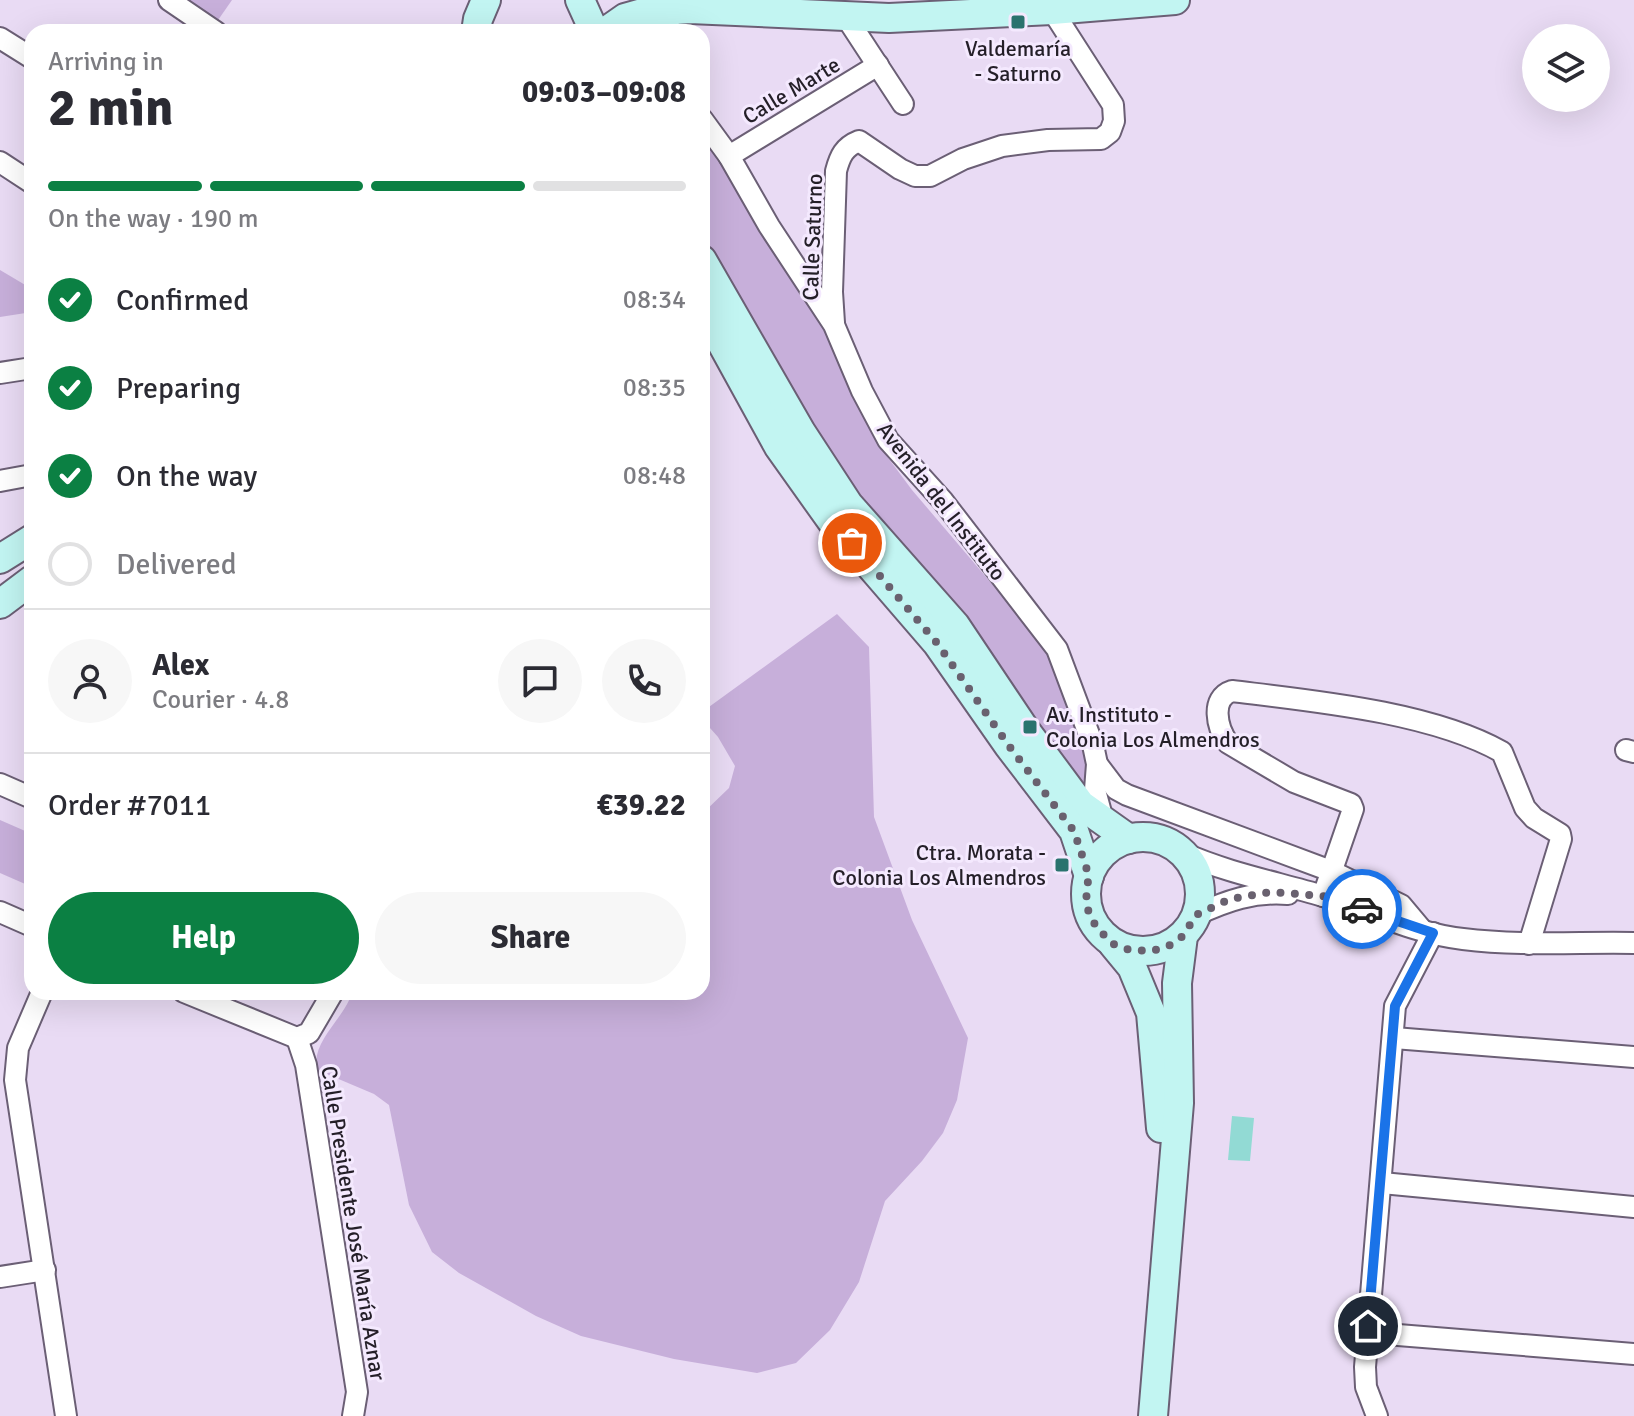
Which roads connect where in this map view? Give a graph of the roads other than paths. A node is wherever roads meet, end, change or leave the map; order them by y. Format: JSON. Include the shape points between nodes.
{"nodes":[{"id":1,"x":169,"y":0,"type":"edge"},
{"id":2,"x":580,"y":0,"type":"edge"},
{"id":3,"x":1175,"y":0,"type":"edge"},
{"id":4,"x":485,"y":1,"type":"edge"},
{"id":5,"x":1052,"y":10,"type":"junction"},
{"id":6,"x":647,"y":15,"type":"edge"},
{"id":7,"x":846,"y":17,"type":"junction"},
{"id":8,"x":204,"y":24,"type":"edge"},
{"id":9,"x":477,"y":24,"type":"edge"},
{"id":10,"x":590,"y":24,"type":"edge"},
{"id":11,"x":616,"y":24,"type":"edge"},
{"id":12,"x":0,"y":38,"type":"edge"},
{"id":13,"x":24,"y":53,"type":"edge"},
{"id":14,"x":878,"y":65,"type":"junction"},
{"id":15,"x":903,"y":104,"type":"dead end"},
{"id":16,"x":710,"y":130,"type":"edge"},
{"id":17,"x":729,"y":156,"type":"junction"},
{"id":18,"x":0,"y":162,"type":"edge"},
{"id":19,"x":24,"y":178,"type":"edge"},
{"id":20,"x":710,"y":274,"type":"edge"},
{"id":21,"x":710,"y":322,"type":"edge"},
{"id":22,"x":834,"y":325,"type":"junction"},
{"id":23,"x":24,"y":369,"type":"edge"},
{"id":24,"x":0,"y":373,"type":"edge"},
{"id":25,"x":24,"y":476,"type":"edge"},
{"id":26,"x":0,"y":481,"type":"edge"},
{"id":27,"x":24,"y":544,"type":"edge"},
{"id":28,"x":0,"y":559,"type":"edge"},
{"id":29,"x":24,"y":586,"type":"edge"},
{"id":30,"x":0,"y":604,"type":"edge"},
{"id":31,"x":1097,"y":764,"type":"junction"},
{"id":32,"x":0,"y":784,"type":"edge"},
{"id":33,"x":24,"y":794,"type":"edge"},
{"id":34,"x":1103,"y":820,"type":"junction"},
{"id":35,"x":1129,"y":839,"type":"junction"},
{"id":36,"x":1183,"y":853,"type":"junction"},
{"id":37,"x":1331,"y":871,"type":"junction"},
{"id":38,"x":1089,"y":876,"type":"junction"},
{"id":39,"x":1323,"y":896,"type":"junction"},
{"id":40,"x":0,"y":912,"type":"edge"},
{"id":41,"x":24,"y":922,"type":"edge"},
{"id":42,"x":1190,"y":926,"type":"junction"},
{"id":43,"x":1427,"y":931,"type":"junction"},
{"id":44,"x":1634,"y":943,"type":"edge"},
{"id":45,"x":1113,"y":944,"type":"junction"},
{"id":46,"x":1529,"y":944,"type":"junction"},
{"id":47,"x":39,"y":1000,"type":"edge"},
{"id":48,"x":204,"y":1000,"type":"edge"},
{"id":49,"x":329,"y":1000,"type":"edge"},
{"id":50,"x":297,"y":1038,"type":"junction"},
{"id":51,"x":1394,"y":1038,"type":"junction"},
{"id":52,"x":1634,"y":1057,"type":"edge"},
{"id":53,"x":1382,"y":1183,"type":"junction"},
{"id":54,"x":1634,"y":1207,"type":"edge"},
{"id":55,"x":1165,"y":1252,"type":"junction"},
{"id":56,"x":45,"y":1270,"type":"junction"},
{"id":57,"x":0,"y":1277,"type":"edge"},
{"id":58,"x":1368,"y":1326,"type":"junction"},
{"id":59,"x":1634,"y":1354,"type":"edge"},
{"id":60,"x":357,"y":1392,"type":"junction"},
{"id":61,"x":66,"y":1416,"type":"edge"},
{"id":62,"x":353,"y":1416,"type":"edge"},
{"id":63,"x":361,"y":1416,"type":"edge"},
{"id":64,"x":1153,"y":1416,"type":"edge"},
{"id":65,"x":1377,"y":1416,"type":"edge"}],
"edges":[{"from":1,"to":8,"type":"street"},
{"from":2,"to":10,"type":"main road"},
{"from":3,"to":5,"type":"main road"},
{"from":4,"to":9,"type":"main road"},
{"from":5,"to":7,"type":"main road"},
{"from":5,"to":22,"type":"street","name":"Calle Saturno","via":[[1113,105],[1110,132],[1101,139],[1002,146],[930,176],[900,169],[859,141],[850,144],[836,171]]},
{"from":6,"to":7,"type":"main road","via":[[684,9]]},
{"from":6,"to":11,"type":"main road"},
{"from":7,"to":14,"type":"street"},
{"from":12,"to":13,"type":"street"},
{"from":14,"to":15,"type":"street"},
{"from":14,"to":17,"type":"street","name":"Calle Marte"},
{"from":16,"to":17,"type":"street","name":"Avenida del Instituto"},
{"from":17,"to":22,"type":"street","name":"Avenida del Instituto"},
{"from":18,"to":19,"type":"street"},
{"from":20,"to":34,"type":"main road","via":[[848,504],[955,625],[1081,805]]},
{"from":21,"to":38,"type":"main road","via":[[779,447],[831,520],[937,643],[1074,831]]},
{"from":22,"to":31,"type":"street","name":"Avenida del Instituto","via":[[888,440],[943,501],[1057,649]]},
{"from":23,"to":24,"type":"street"},
{"from":25,"to":26,"type":"street"},
{"from":27,"to":28,"type":"main road"},
{"from":29,"to":30,"type":"main road"},
{"from":31,"to":34,"type":"street","name":"Avenida del Instituto","via":[[1095,790]]},
{"from":31,"to":37,"type":"street","name":"Avenida del Instituto","via":[[1127,795]]},
{"from":32,"to":33,"type":"street"},
{"from":34,"to":35,"type":"main road"},
{"from":35,"to":36,"type":"main road","via":[[1157,839]]},
{"from":35,"to":38,"type":"main road","via":[[1103,853]]},
{"from":36,"to":39,"type":"street"},
{"from":36,"to":42,"type":"main road","via":[[1196,872],[1200,894]]},
{"from":37,"to":39,"type":"street"},
{"from":37,"to":43,"type":"street","name":"Avenida del Instituto","via":[[1401,905]]},
{"from":37,"to":46,"type":"street","via":[[1351,804],[1294,782],[1228,743],[1217,715],[1225,693],[1407,717],[1502,752],[1525,808],[1561,839]]},
{"from":38,"to":45,"type":"main road","via":[[1088,910]]},
{"from":39,"to":42,"type":"street","via":[[1270,892],[1230,899]]},
{"from":39,"to":43,"type":"street"},
{"from":40,"to":41,"type":"street"},
{"from":42,"to":45,"type":"main road","via":[[1170,945],[1152,951]]},
{"from":42,"to":55,"type":"main road","via":[[1177,983],[1179,1103]]},
{"from":43,"to":46,"type":"street"},
{"from":43,"to":51,"type":"street","via":[[1395,1006]]},
{"from":44,"to":46,"type":"street"},
{"from":45,"to":55,"type":"main road","via":[[1132,967],[1151,1013],[1161,1105]]},
{"from":47,"to":56,"type":"street","via":[[18,1048],[15,1080]]},
{"from":48,"to":50,"type":"street"},
{"from":49,"to":50,"type":"street","via":[[309,1033]]},
{"from":50,"to":60,"type":"street","name":"Calle Presidente José María Aznar","via":[[306,1065]]},
{"from":51,"to":52,"type":"street"},
{"from":51,"to":53,"type":"street"},
{"from":53,"to":54,"type":"street"},
{"from":53,"to":58,"type":"street"},
{"from":55,"to":64,"type":"main road"},
{"from":56,"to":57,"type":"street"},
{"from":56,"to":61,"type":"street"},
{"from":58,"to":59,"type":"street","via":[[1398,1335]]},
{"from":58,"to":65,"type":"street","via":[[1366,1387]]},
{"from":60,"to":62,"type":"street","name":"Calle Presidente José María Aznar"},
{"from":60,"to":63,"type":"street"}]}
